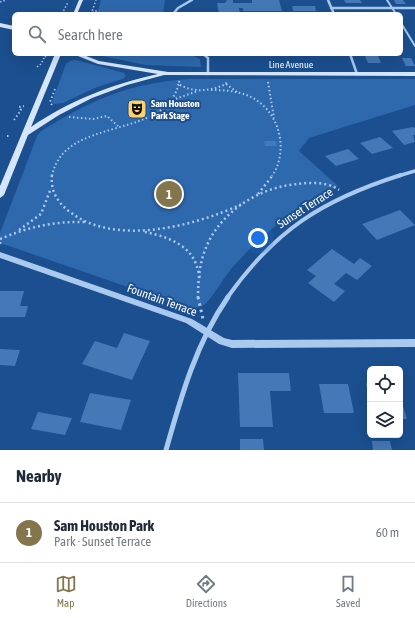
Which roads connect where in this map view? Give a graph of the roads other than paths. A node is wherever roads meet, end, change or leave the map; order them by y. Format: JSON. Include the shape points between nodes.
{"nodes":[{"id":1,"x":81,"y":0,"type":"edge"},
{"id":2,"x":192,"y":0,"type":"edge"},
{"id":3,"x":328,"y":0,"type":"edge"},
{"id":4,"x":387,"y":0,"type":"edge"},
{"id":5,"x":331,"y":8,"type":"junction"},
{"id":6,"x":392,"y":8,"type":"junction"},
{"id":7,"x":415,"y":8,"type":"edge"},
{"id":8,"x":76,"y":12,"type":"edge"},
{"id":9,"x":175,"y":12,"type":"edge"},
{"id":10,"x":333,"y":12,"type":"edge"},
{"id":11,"x":395,"y":12,"type":"edge"},
{"id":12,"x":0,"y":25,"type":"edge"},
{"id":13,"x":403,"y":26,"type":"edge"},
{"id":14,"x":12,"y":28,"type":"edge"},
{"id":15,"x":415,"y":46,"type":"edge"},
{"id":16,"x":57,"y":56,"type":"edge"},
{"id":17,"x":82,"y":56,"type":"edge"},
{"id":18,"x":206,"y":56,"type":"edge"},
{"id":19,"x":351,"y":56,"type":"edge"},
{"id":20,"x":168,"y":74,"type":"junction"},
{"id":21,"x":208,"y":74,"type":"junction"},
{"id":22,"x":357,"y":74,"type":"junction"},
{"id":23,"x":415,"y":74,"type":"edge"},
{"id":24,"x":25,"y":134,"type":"junction"},
{"id":25,"x":415,"y":170,"type":"edge"},
{"id":26,"x":0,"y":195,"type":"edge"},
{"id":27,"x":0,"y":255,"type":"edge"},
{"id":28,"x":207,"y":332,"type":"junction"},
{"id":29,"x":415,"y":343,"type":"edge"},
{"id":30,"x":166,"y":450,"type":"edge"}],
"edges":[{"from":1,"to":8,"type":"main road"},
{"from":2,"to":9,"type":"street"},
{"from":3,"to":5,"type":"street"},
{"from":4,"to":6,"type":"lane"},
{"from":5,"to":6,"type":"street"},
{"from":5,"to":10,"type":"street"},
{"from":6,"to":7,"type":"street"},
{"from":6,"to":11,"type":"lane"},
{"from":12,"to":14,"type":"main road"},
{"from":13,"to":15,"type":"lane"},
{"from":16,"to":24,"type":"main road"},
{"from":17,"to":20,"type":"main road","name":"Line Avenue","via":[[98,62]]},
{"from":18,"to":21,"type":"street","via":[[208,58]]},
{"from":19,"to":22,"type":"street"},
{"from":20,"to":21,"type":"main road","name":"Line Avenue"},
{"from":20,"to":24,"type":"main road","name":"Line Avenue","via":[[138,80],[90,96],[54,114]]},
{"from":21,"to":22,"type":"main road","name":"Line Avenue"},
{"from":22,"to":23,"type":"main road","name":"Line Avenue"},
{"from":24,"to":26,"type":"main road"},
{"from":25,"to":28,"type":"street","name":"Sunset Terrace","via":[[374,182],[344,195],[295,223],[256,258]]},
{"from":27,"to":28,"type":"street","name":"Fountain Terrace","via":[[189,321]]},
{"from":28,"to":29,"type":"street","name":"Fountain Terrace","via":[[232,344]]},
{"from":28,"to":30,"type":"street","name":"Sunset Terrace","via":[[186,378]]}]}
